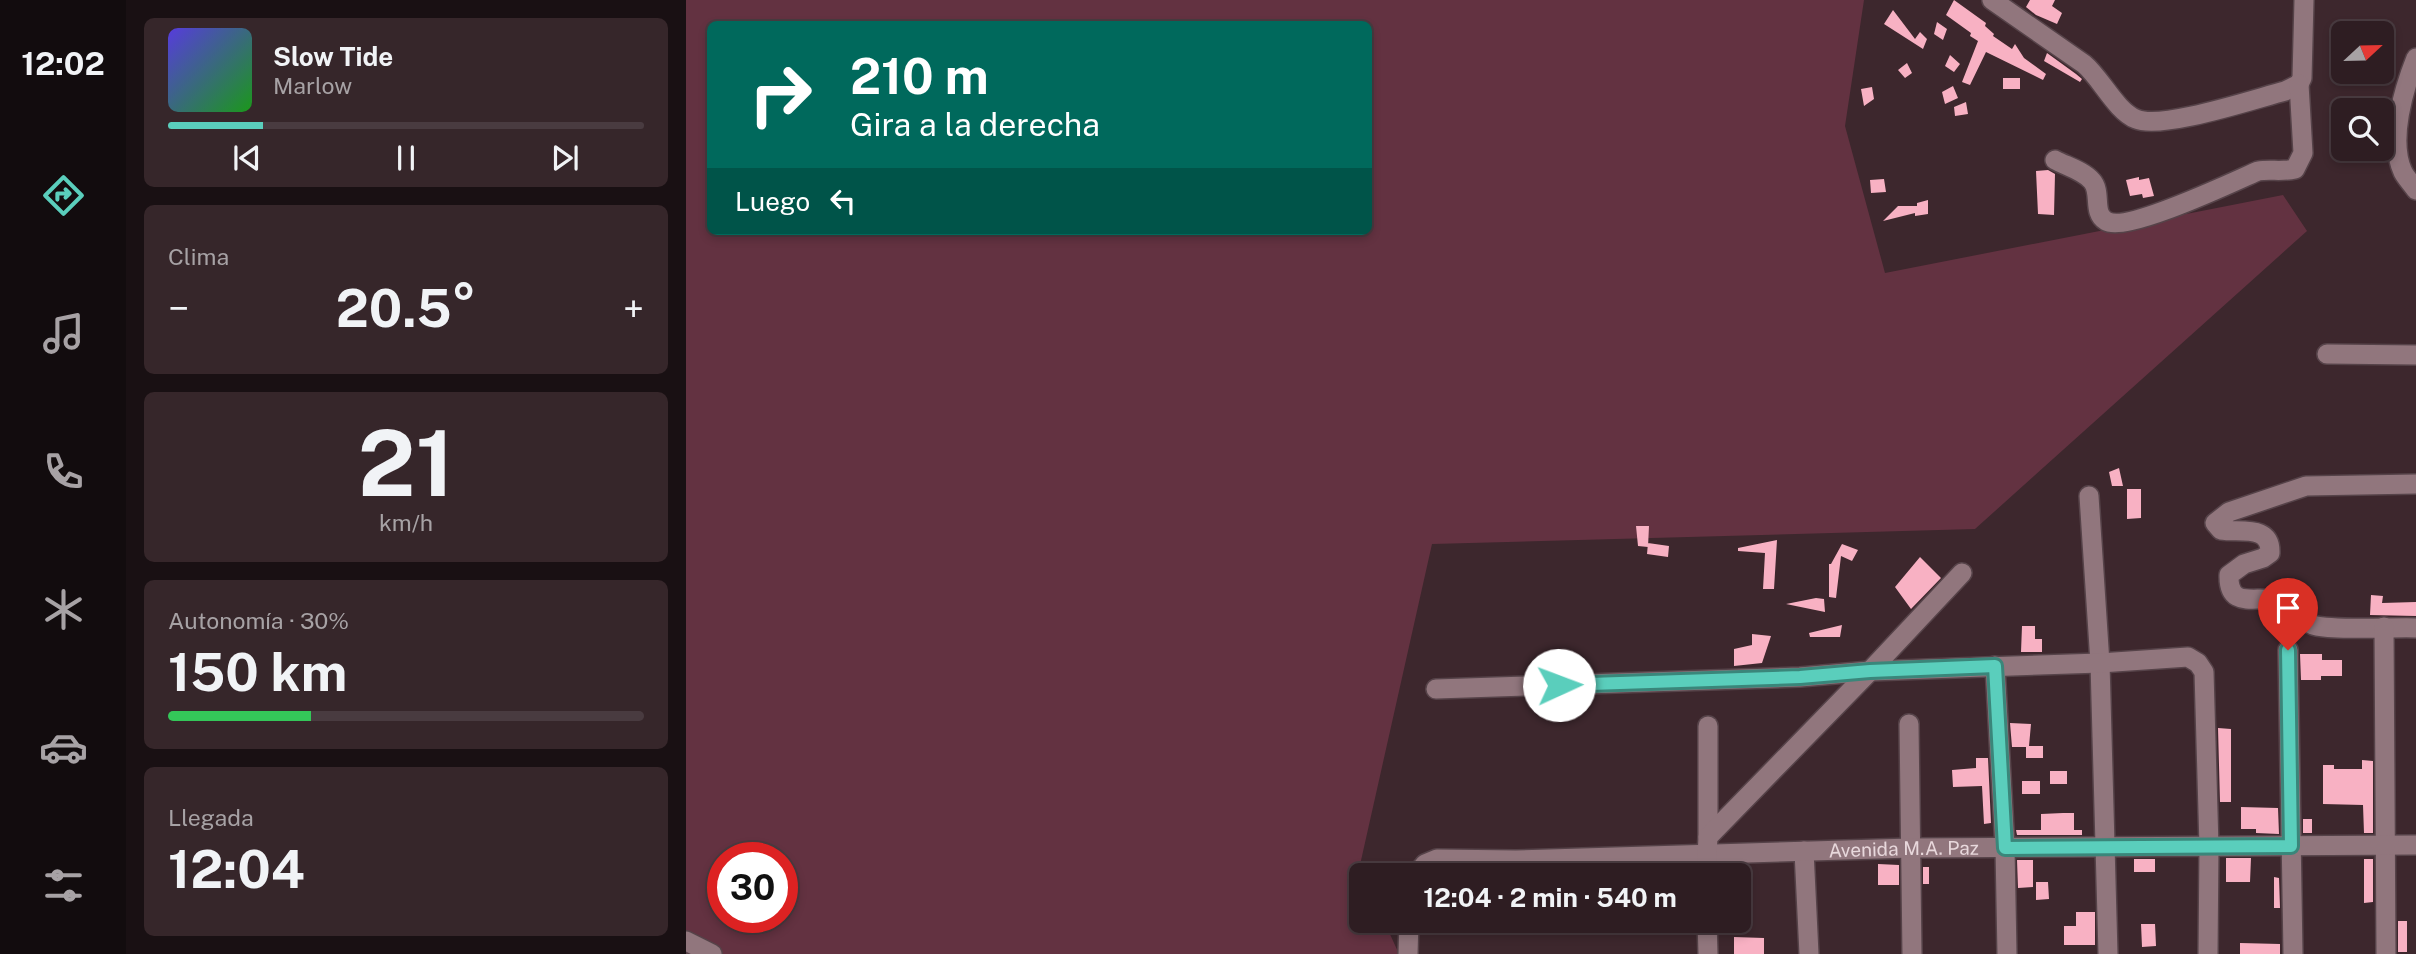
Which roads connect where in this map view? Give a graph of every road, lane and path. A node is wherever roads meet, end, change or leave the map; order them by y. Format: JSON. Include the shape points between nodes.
{"nodes":[{"id":1,"x":1993,"y":0,"type":"edge"},
{"id":2,"x":2304,"y":0,"type":"edge"},
{"id":3,"x":2416,"y":58,"type":"edge"},
{"id":4,"x":2299,"y":83,"type":"junction"},
{"id":5,"x":2055,"y":160,"type":"dead end"},
{"id":6,"x":2416,"y":190,"type":"edge"},
{"id":7,"x":2327,"y":354,"type":"dead end"},
{"id":8,"x":2416,"y":355,"type":"edge"},
{"id":9,"x":2416,"y":484,"type":"edge"},
{"id":10,"x":2089,"y":496,"type":"dead end"},
{"id":11,"x":1962,"y":572,"type":"dead end"},
{"id":12,"x":2384,"y":627,"type":"junction"},
{"id":13,"x":2416,"y":628,"type":"edge"},
{"id":14,"x":2288,"y":650,"type":"dead end"},
{"id":15,"x":2100,"y":663,"type":"junction"},
{"id":16,"x":1995,"y":666,"type":"junction"},
{"id":17,"x":1870,"y":671,"type":"junction"},
{"id":18,"x":1436,"y":688,"type":"dead end"},
{"id":19,"x":1909,"y":724,"type":"dead end"},
{"id":20,"x":1707,"y":726,"type":"dead end"},
{"id":21,"x":1707,"y":845,"type":"junction"},
{"id":22,"x":2416,"y":845,"type":"edge"},
{"id":23,"x":2291,"y":846,"type":"junction"},
{"id":24,"x":2106,"y":847,"type":"junction"},
{"id":25,"x":2208,"y":847,"type":"junction"},
{"id":26,"x":2385,"y":847,"type":"junction"},
{"id":27,"x":1911,"y":848,"type":"junction"},
{"id":28,"x":2005,"y":848,"type":"junction"},
{"id":29,"x":1804,"y":851,"type":"junction"},
{"id":30,"x":1427,"y":863,"type":"edge"},
{"id":31,"x":1706,"y":863,"type":"edge"},
{"id":32,"x":1409,"y":933,"type":"edge"},
{"id":33,"x":1707,"y":933,"type":"edge"},
{"id":34,"x":686,"y":941,"type":"edge"},
{"id":35,"x":712,"y":954,"type":"edge"},
{"id":36,"x":1408,"y":954,"type":"edge"},
{"id":37,"x":1708,"y":954,"type":"edge"},
{"id":38,"x":1809,"y":954,"type":"edge"},
{"id":39,"x":1912,"y":954,"type":"edge"},
{"id":40,"x":2007,"y":954,"type":"edge"},
{"id":41,"x":2108,"y":954,"type":"edge"},
{"id":42,"x":2208,"y":954,"type":"edge"},
{"id":43,"x":2293,"y":954,"type":"edge"},
{"id":44,"x":2386,"y":954,"type":"edge"}],
"edges":[{"from":1,"to":4,"type":"street","via":[[2094,72],[2115,102],[2135,119],[2185,117],[2285,91]]},
{"from":2,"to":4,"type":"street"},
{"from":3,"to":6,"type":"street","via":[[2405,85],[2396,139],[2402,171]]},
{"from":4,"to":5,"type":"street","via":[[2303,153],[2295,169],[2258,171],[2150,217],[2107,222],[2099,213],[2092,181]]},
{"from":7,"to":8,"type":"street"},
{"from":9,"to":12,"type":"street","via":[[2306,486],[2229,512],[2215,523],[2221,530],[2265,535],[2271,544],[2263,558],[2229,575],[2234,594],[2244,600],[2279,602],[2316,626]]},
{"from":10,"to":15,"type":"street"},
{"from":11,"to":17,"type":"street"},
{"from":12,"to":13,"type":"street"},
{"from":12,"to":26,"type":"street"},
{"from":14,"to":23,"type":"street"},
{"from":15,"to":16,"type":"street"},
{"from":15,"to":24,"type":"street"},
{"from":15,"to":25,"type":"street","via":[[2188,657],[2204,672]]},
{"from":16,"to":17,"type":"street"},
{"from":16,"to":28,"type":"street"},
{"from":17,"to":18,"type":"street"},
{"from":17,"to":21,"type":"street"},
{"from":19,"to":27,"type":"street"},
{"from":20,"to":21,"type":"street"},
{"from":21,"to":29,"type":"street","name":"Avenida M.A. Paz"},
{"from":21,"to":30,"type":"street","name":"Avenida M.A. Paz"},
{"from":21,"to":31,"type":"street"},
{"from":22,"to":26,"type":"street","name":"Avenida M.A. Paz"},
{"from":23,"to":25,"type":"street","name":"Avenida M.A. Paz"},
{"from":23,"to":26,"type":"street","name":"Avenida M.A. Paz"},
{"from":23,"to":43,"type":"street"},
{"from":24,"to":25,"type":"street","name":"Avenida M.A. Paz"},
{"from":24,"to":28,"type":"street","name":"Avenida M.A. Paz"},
{"from":24,"to":41,"type":"street"},
{"from":25,"to":42,"type":"street"},
{"from":26,"to":44,"type":"street"},
{"from":27,"to":28,"type":"street","name":"Avenida M.A. Paz"},
{"from":27,"to":29,"type":"street","name":"Avenida M.A. Paz"},
{"from":27,"to":39,"type":"street"},
{"from":28,"to":40,"type":"street"},
{"from":29,"to":38,"type":"street"},
{"from":32,"to":36,"type":"street"},
{"from":33,"to":37,"type":"street"},
{"from":34,"to":35,"type":"street"}]}
